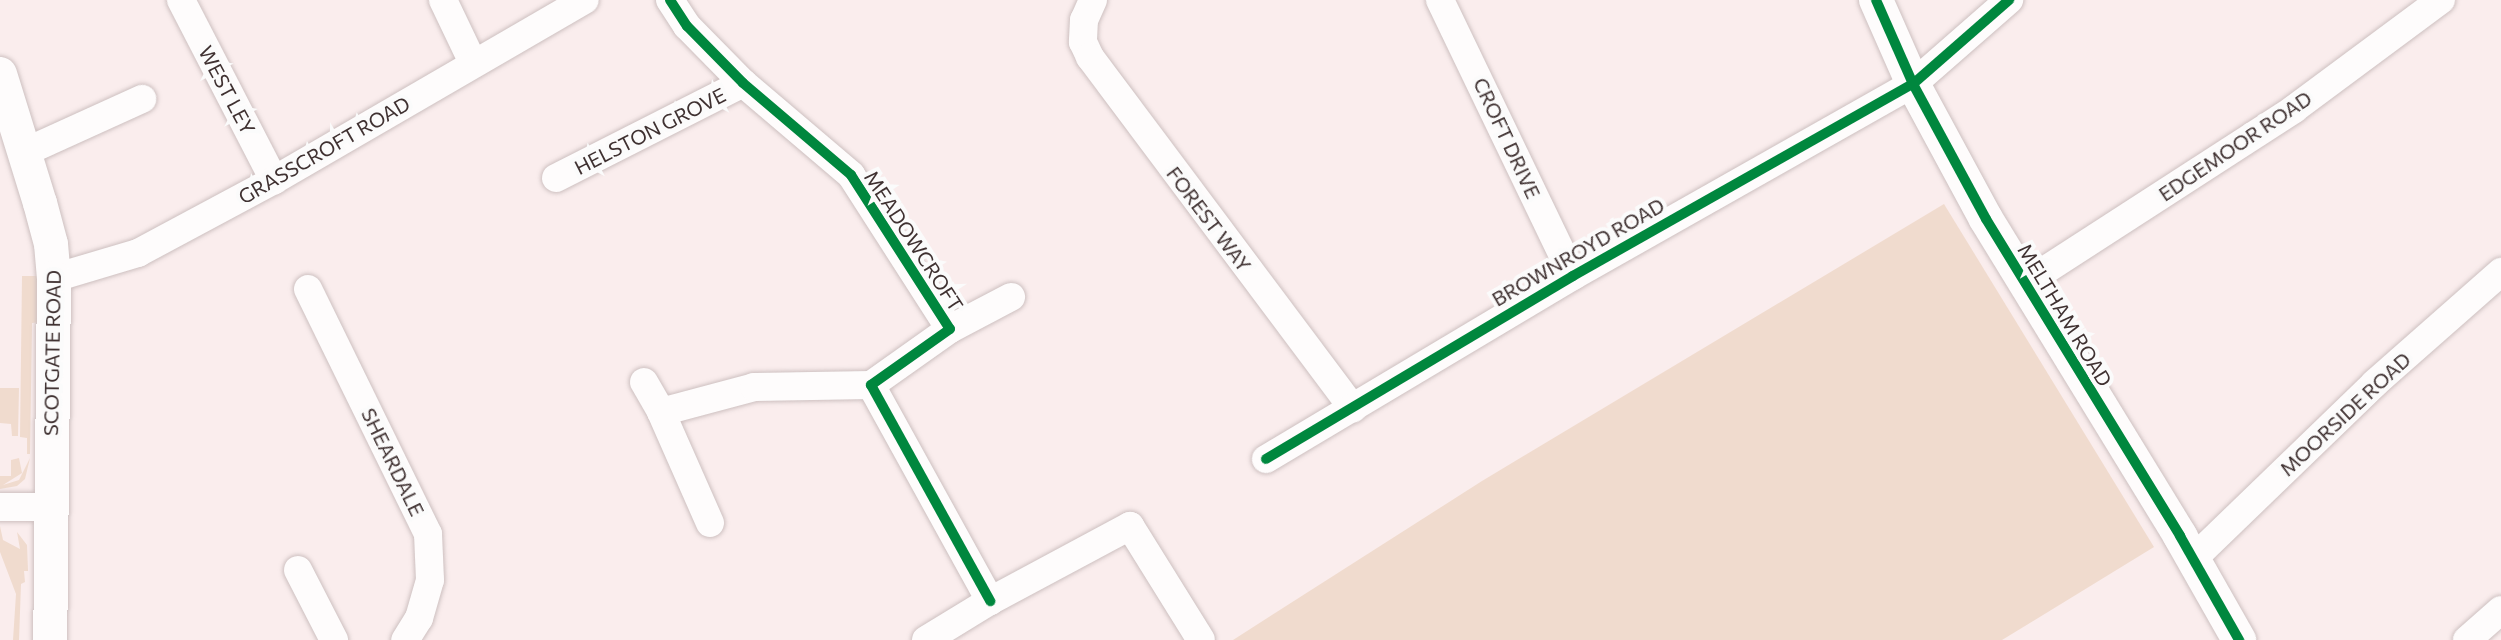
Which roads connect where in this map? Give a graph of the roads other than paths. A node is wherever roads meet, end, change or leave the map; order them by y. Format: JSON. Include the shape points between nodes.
{"nodes":[{"id":1,"x":181,"y":0,"type":"edge"},
{"id":2,"x":443,"y":0,"type":"edge"},
{"id":3,"x":585,"y":0,"type":"edge"},
{"id":4,"x":670,"y":0,"type":"edge"},
{"id":5,"x":1440,"y":0,"type":"edge"},
{"id":6,"x":1876,"y":0,"type":"edge"},
{"id":7,"x":2009,"y":0,"type":"edge"},
{"id":8,"x":2441,"y":0,"type":"edge"},
{"id":9,"x":1089,"y":10,"type":"edge"},
{"id":10,"x":473,"y":63,"type":"junction"},
{"id":11,"x":0,"y":74,"type":"edge"},
{"id":12,"x":743,"y":83,"type":"junction"},
{"id":13,"x":1913,"y":84,"type":"junction"},
{"id":14,"x":142,"y":99,"type":"dead end"},
{"id":15,"x":23,"y":153,"type":"junction"},
{"id":16,"x":556,"y":178,"type":"dead end"},
{"id":17,"x":274,"y":180,"type":"junction"},
{"id":18,"x":2501,"y":272,"type":"edge"},
{"id":19,"x":1573,"y":276,"type":"junction"},
{"id":20,"x":54,"y":278,"type":"junction"},
{"id":21,"x":2024,"y":284,"type":"junction"},
{"id":22,"x":308,"y":289,"type":"dead end"},
{"id":23,"x":1011,"y":297,"type":"dead end"},
{"id":24,"x":950,"y":329,"type":"junction"},
{"id":25,"x":644,"y":382,"type":"dead end"},
{"id":26,"x":871,"y":385,"type":"junction"},
{"id":27,"x":1353,"y":409,"type":"junction"},
{"id":28,"x":661,"y":412,"type":"junction"},
{"id":29,"x":1266,"y":459,"type":"dead end"},
{"id":30,"x":0,"y":507,"type":"edge"},
{"id":31,"x":50,"y":507,"type":"junction"},
{"id":32,"x":710,"y":523,"type":"dead end"},
{"id":33,"x":2193,"y":559,"type":"junction"},
{"id":34,"x":298,"y":570,"type":"dead end"},
{"id":35,"x":990,"y":601,"type":"junction"},
{"id":36,"x":2501,"y":610,"type":"edge"},
{"id":37,"x":412,"y":629,"type":"edge"},
{"id":38,"x":50,"y":640,"type":"edge"},
{"id":39,"x":334,"y":640,"type":"edge"},
{"id":40,"x":437,"y":640,"type":"edge"},
{"id":41,"x":926,"y":640,"type":"edge"},
{"id":42,"x":1201,"y":640,"type":"edge"},
{"id":43,"x":2239,"y":640,"type":"edge"},
{"id":44,"x":2467,"y":640,"type":"edge"}],
"edges":[{"from":1,"to":17,"type":"street","name":"WEST LEY"},
{"from":2,"to":10,"type":"street"},
{"from":3,"to":10,"type":"street","name":"GRASSCROFT ROAD"},
{"from":4,"to":12,"type":"street","name":"MEADOWCROFT","via":[[687,26]]},
{"from":5,"to":19,"type":"street","name":"CROFT DRIVE"},
{"from":6,"to":13,"type":"street","name":"MELTHAM ROAD"},
{"from":7,"to":13,"type":"street","name":"BROWNROYD ROAD"},
{"from":8,"to":21,"type":"street","name":"EDGEMOOR ROAD","via":[[2294,109]]},
{"from":9,"to":27,"type":"street","name":"FOREST WAY","via":[[1083,42],[1090,57]]},
{"from":10,"to":17,"type":"street","name":"GRASSCROFT ROAD"},
{"from":11,"to":15,"type":"street","name":"SCOTGATE ROAD"},
{"from":12,"to":16,"type":"street","name":"HELSTON GROVE"},
{"from":12,"to":24,"type":"street","name":"MEADOWCROFT","via":[[851,175]]},
{"from":13,"to":19,"type":"street","name":"BROWNROYD ROAD"},
{"from":13,"to":21,"type":"street","name":"MELTHAM ROAD"},
{"from":14,"to":15,"type":"street"},
{"from":15,"to":20,"type":"street","name":"SCOTGATE ROAD","via":[[51,244]]},
{"from":17,"to":20,"type":"street","name":"GRASSCROFT ROAD","via":[[138,253]]},
{"from":18,"to":33,"type":"street","name":"MOORSIDE ROAD","via":[[2375,383]]},
{"from":19,"to":27,"type":"street","name":"BROWNROYD ROAD"},
{"from":20,"to":31,"type":"street","name":"SCOTGATE ROAD"},
{"from":21,"to":33,"type":"street","name":"MELTHAM ROAD"},
{"from":22,"to":37,"type":"street","name":"SHEARDALE","via":[[428,534],[430,580]]},
{"from":23,"to":24,"type":"street","name":"MEADOWCROFT"},
{"from":24,"to":26,"type":"street","name":"MEADOWCROFT"},
{"from":25,"to":28,"type":"street"},
{"from":26,"to":28,"type":"street","via":[[754,387]]},
{"from":26,"to":35,"type":"street"},
{"from":27,"to":29,"type":"street","name":"BROWNROYD ROAD"},
{"from":28,"to":32,"type":"street"},
{"from":30,"to":31,"type":"street"},
{"from":31,"to":38,"type":"street","name":"SCOTGATE ROAD"},
{"from":33,"to":43,"type":"street","name":"MELTHAM ROAD"},
{"from":34,"to":39,"type":"street"},
{"from":35,"to":41,"type":"street"},
{"from":35,"to":42,"type":"street","via":[[1130,526]]},
{"from":36,"to":44,"type":"street"},
{"from":37,"to":40,"type":"street"}]}
